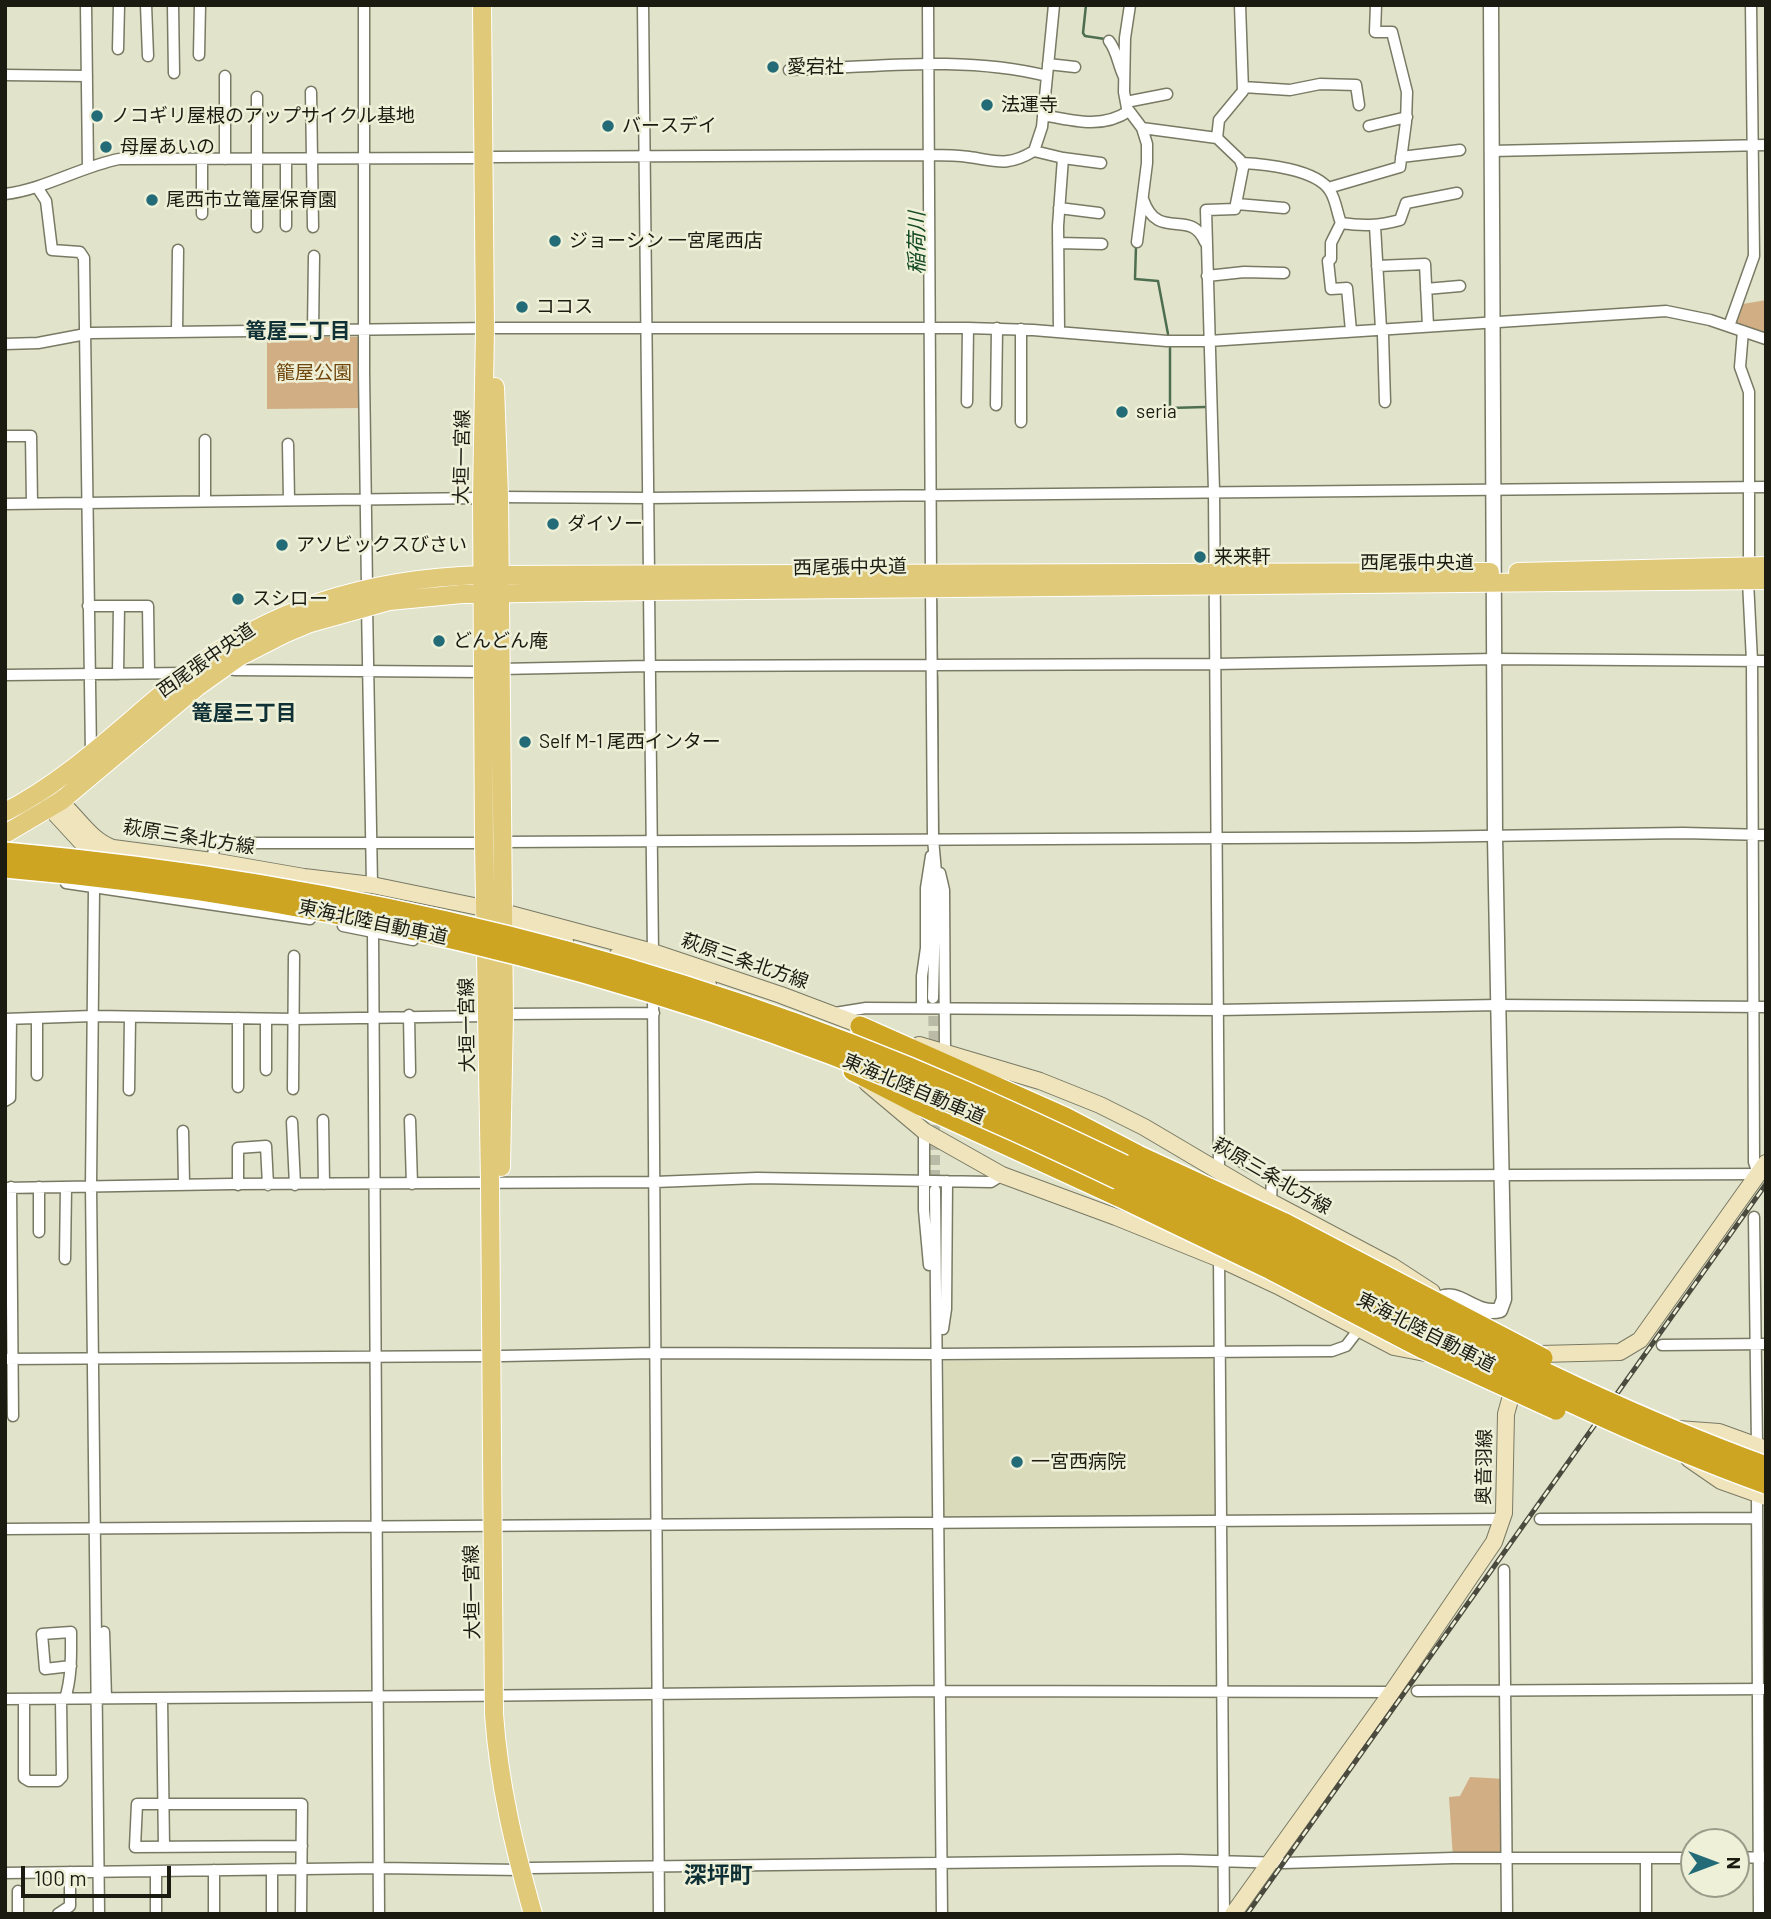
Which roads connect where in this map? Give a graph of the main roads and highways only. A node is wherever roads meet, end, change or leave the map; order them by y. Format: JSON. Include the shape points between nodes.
{"nodes":[{"id":1,"x":482,"y":5,"type":"edge"},
{"id":2,"x":491,"y":5,"type":"edge"},
{"id":3,"x":488,"y":158,"type":"junction"},
{"id":4,"x":1757,"y":573,"type":"edge"},
{"id":5,"x":490,"y":575,"type":"junction"},
{"id":6,"x":649,"y":583,"type":"junction"},
{"id":7,"x":490,"y":594,"type":"junction"},
{"id":8,"x":367,"y":597,"type":"junction"},
{"id":9,"x":45,"y":790,"type":"junction"},
{"id":10,"x":56,"y":805,"type":"junction"},
{"id":11,"x":5,"y":812,"type":"edge"},
{"id":12,"x":5,"y":834,"type":"edge"},
{"id":13,"x":5,"y":852,"type":"edge"},
{"id":14,"x":5,"y":868,"type":"edge"},
{"id":15,"x":494,"y":916,"type":"junction"},
{"id":16,"x":653,"y":959,"type":"junction"},
{"id":17,"x":860,"y":1026,"type":"junction"},
{"id":18,"x":852,"y":1070,"type":"junction"},
{"id":19,"x":1763,"y":1170,"type":"edge"},
{"id":20,"x":1520,"y":1370,"type":"junction"},
{"id":21,"x":1637,"y":1424,"type":"junction"},
{"id":22,"x":1764,"y":1456,"type":"edge"},
{"id":23,"x":1696,"y":1457,"type":"junction"},
{"id":24,"x":1763,"y":1492,"type":"edge"},
{"id":25,"x":526,"y":1869,"type":"junction"},
{"id":26,"x":533,"y":1914,"type":"edge"},
{"id":27,"x":543,"y":1914,"type":"edge"},
{"id":28,"x":1233,"y":1914,"type":"edge"}],
"edges":[{"from":1,"to":3,"type":"main road","name":"大垣一宮線"},
{"from":2,"to":3,"type":"main road","name":"大垣一宮線"},
{"from":3,"to":5,"type":"main road","name":"大垣一宮線"},
{"from":4,"to":6,"type":"main road","name":"西尾張中央道"},
{"from":5,"to":6,"type":"main road","name":"西尾張中央道"},
{"from":5,"to":7,"type":"main road","name":"大垣一宮線"},
{"from":5,"to":8,"type":"main road","name":"西尾張中央道","via":[[427,578]]},
{"from":6,"to":7,"type":"main road","name":"西尾張中央道"},
{"from":7,"to":8,"type":"main road","name":"西尾張中央道"},
{"from":7,"to":15,"type":"main road","name":"大垣一宮線"},
{"from":8,"to":9,"type":"main road","name":"西尾張中央道","via":[[331,598],[233,642]]},
{"from":8,"to":10,"type":"main road","name":"西尾張中央道","via":[[230,664]]},
{"from":9,"to":10,"type":"main road","name":"萩原三条北方線"},
{"from":9,"to":11,"type":"main road","name":"西尾張中央道"},
{"from":10,"to":12,"type":"main road","name":"西尾張中央道"},
{"from":10,"to":15,"type":"main road","name":"萩原三条北方線","via":[[105,845],[121,850],[372,885]]},
{"from":10,"to":15,"type":"main road","name":"萩原三条北方線","via":[[86,847],[100,855]]},
{"from":13,"to":22,"type":"highway","name":"東海北陸自動車道","bridge":true,"via":[[201,874],[408,912],[548,946],[755,1010],[1019,1115],[1584,1392],[1680,1433]]},
{"from":14,"to":23,"type":"highway","name":"東海北陸自動車道","bridge":true,"via":[[198,889],[403,927],[542,961],[755,1026],[1013,1130],[1565,1401]]},
{"from":15,"to":16,"type":"main road","name":"萩原三条北方線"},
{"from":15,"to":25,"type":"main road","name":"大垣一宮線","via":[[499,1697]]},
{"from":16,"to":17,"type":"main road","name":"萩原三条北方線"},
{"from":16,"to":18,"type":"main road","name":"萩原三条北方線","via":[[748,1003]]},
{"from":17,"to":20,"type":"main road","name":"萩原三条北方線","via":[[1040,1081],[1144,1127],[1425,1287]]},
{"from":17,"to":22,"type":"highway","bridge":true,"via":[[1065,1117],[1283,1222],[1639,1408]]},
{"from":18,"to":20,"type":"main road","name":"萩原三条北方線","via":[[924,1131],[1002,1175],[1220,1259],[1407,1351],[1481,1358]]},
{"from":18,"to":23,"type":"highway","bridge":true,"via":[[1271,1270],[1490,1381],[1579,1419]]},
{"from":19,"to":20,"type":"main road","via":[[1640,1340],[1620,1352],[1540,1354]]},
{"from":20,"to":21,"type":"main road","name":"萩原三条北方線"},
{"from":20,"to":28,"type":"main road","name":"奥音羽線","via":[[1506,1414],[1500,1532]]},
{"from":21,"to":22,"type":"main road","name":"萩原三条北方線","via":[[1719,1432]]},
{"from":21,"to":24,"type":"main road","name":"萩原三条北方線","via":[[1711,1475]]},
{"from":23,"to":24,"type":"highway","name":"東海北陸自動車道","bridge":true},
{"from":25,"to":26,"type":"main road","name":"大垣一宮線"},
{"from":25,"to":27,"type":"main road","name":"大垣一宮線"}]}
